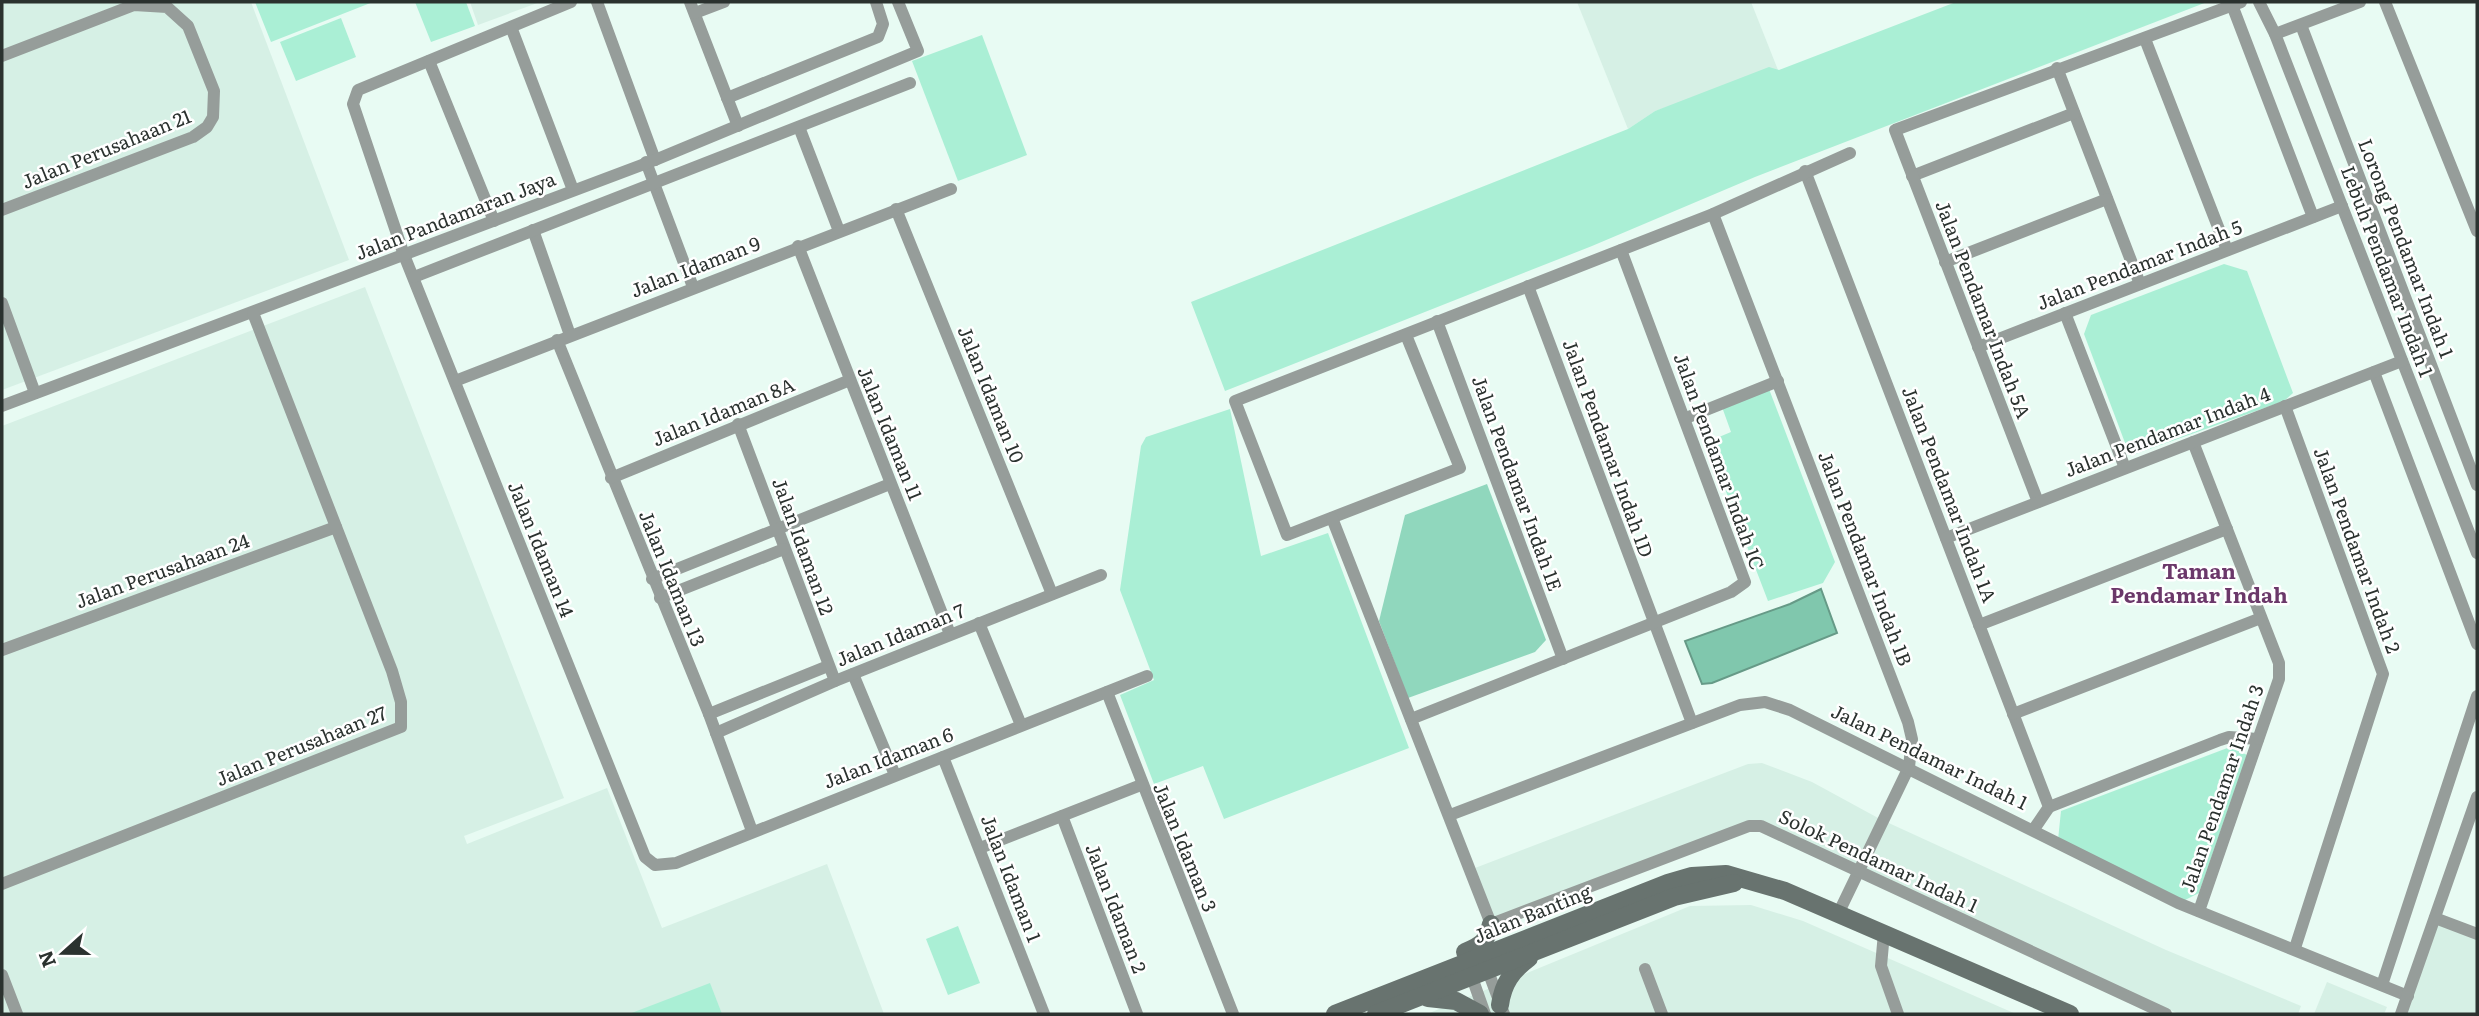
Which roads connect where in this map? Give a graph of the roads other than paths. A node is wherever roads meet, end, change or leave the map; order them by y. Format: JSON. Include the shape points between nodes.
{"nodes":[{"id":1,"x":571,"y":2,"type":"edge"},
{"id":2,"x":597,"y":2,"type":"edge"},
{"id":3,"x":724,"y":2,"type":"edge"},
{"id":4,"x":876,"y":2,"type":"edge"},
{"id":5,"x":898,"y":2,"type":"edge"},
{"id":6,"x":2360,"y":2,"type":"edge"},
{"id":7,"x":2385,"y":2,"type":"edge"},
{"id":8,"x":2260,"y":3,"type":"edge"},
{"id":9,"x":2236,"y":4,"type":"edge"},
{"id":10,"x":692,"y":8,"type":"edge"},
{"id":11,"x":2301,"y":25,"type":"junction"},
{"id":12,"x":511,"y":27,"type":"junction"},
{"id":13,"x":2276,"y":34,"type":"junction"},
{"id":14,"x":2145,"y":39,"type":"junction"},
{"id":15,"x":2,"y":57,"type":"edge"},
{"id":16,"x":429,"y":61,"type":"junction"},
{"id":17,"x":2057,"y":68,"type":"junction"},
{"id":18,"x":910,"y":83,"type":"dead end"},
{"id":19,"x":727,"y":98,"type":"junction"},
{"id":20,"x":2074,"y":113,"type":"junction"},
{"id":21,"x":738,"y":126,"type":"junction"},
{"id":22,"x":799,"y":127,"type":"junction"},
{"id":23,"x":1850,"y":153,"type":"dead end"},
{"id":24,"x":650,"y":161,"type":"junction"},
{"id":25,"x":1805,"y":171,"type":"junction"},
{"id":26,"x":1912,"y":176,"type":"junction"},
{"id":27,"x":654,"y":185,"type":"junction"},
{"id":28,"x":951,"y":189,"type":"dead end"},
{"id":29,"x":573,"y":190,"type":"junction"},
{"id":30,"x":2107,"y":199,"type":"junction"},
{"id":31,"x":2342,"y":206,"type":"junction"},
{"id":32,"x":896,"y":209,"type":"junction"},
{"id":33,"x":2,"y":210,"type":"edge"},
{"id":34,"x":1713,"y":214,"type":"junction"},
{"id":35,"x":2313,"y":217,"type":"junction"},
{"id":36,"x":494,"y":221,"type":"junction"},
{"id":37,"x":533,"y":230,"type":"junction"},
{"id":38,"x":839,"y":230,"type":"junction"},
{"id":39,"x":2477,"y":231,"type":"edge"},
{"id":40,"x":797,"y":246,"type":"junction"},
{"id":41,"x":1621,"y":250,"type":"junction"},
{"id":42,"x":2227,"y":250,"type":"junction"},
{"id":43,"x":404,"y":255,"type":"junction"},
{"id":44,"x":1945,"y":262,"type":"junction"},
{"id":45,"x":414,"y":276,"type":"junction"},
{"id":46,"x":2140,"y":284,"type":"junction"},
{"id":47,"x":1528,"y":286,"type":"junction"},
{"id":48,"x":694,"y":287,"type":"junction"},
{"id":49,"x":2,"y":303,"type":"edge"},
{"id":50,"x":253,"y":313,"type":"junction"},
{"id":51,"x":2065,"y":313,"type":"junction"},
{"id":52,"x":1437,"y":321,"type":"junction"},
{"id":53,"x":1406,"y":335,"type":"junction"},
{"id":54,"x":564,"y":337,"type":"junction"},
{"id":55,"x":1978,"y":347,"type":"junction"},
{"id":56,"x":2402,"y":361,"type":"junction"},
{"id":57,"x":2374,"y":372,"type":"junction"},
{"id":58,"x":455,"y":380,"type":"junction"},
{"id":59,"x":850,"y":380,"type":"junction"},
{"id":60,"x":1778,"y":381,"type":"junction"},
{"id":61,"x":35,"y":393,"type":"junction"},
{"id":62,"x":2,"y":405,"type":"edge"},
{"id":63,"x":2285,"y":406,"type":"junction"},
{"id":64,"x":1686,"y":418,"type":"junction"},
{"id":65,"x":738,"y":424,"type":"junction"},
{"id":66,"x":2193,"y":442,"type":"junction"},
{"id":67,"x":2125,"y":468,"type":"junction"},
{"id":68,"x":611,"y":478,"type":"junction"},
{"id":69,"x":890,"y":484,"type":"junction"},
{"id":70,"x":2477,"y":485,"type":"edge"},
{"id":71,"x":2038,"y":502,"type":"junction"},
{"id":72,"x":1332,"y":518,"type":"junction"},
{"id":73,"x":336,"y":527,"type":"junction"},
{"id":74,"x":778,"y":529,"type":"junction"},
{"id":75,"x":2227,"y":530,"type":"junction"},
{"id":76,"x":1946,"y":538,"type":"junction"},
{"id":77,"x":784,"y":549,"type":"junction"},
{"id":78,"x":2477,"y":553,"type":"edge"},
{"id":79,"x":1101,"y":575,"type":"dead end"},
{"id":80,"x":652,"y":579,"type":"junction"},
{"id":81,"x":1052,"y":594,"type":"junction"},
{"id":82,"x":660,"y":598,"type":"junction"},
{"id":83,"x":2261,"y":618,"type":"junction"},
{"id":84,"x":979,"y":623,"type":"junction"},
{"id":85,"x":1654,"y":623,"type":"junction"},
{"id":86,"x":1979,"y":625,"type":"junction"},
{"id":87,"x":950,"y":634,"type":"junction"},
{"id":88,"x":2477,"y":644,"type":"edge"},
{"id":89,"x":2,"y":650,"type":"edge"},
{"id":90,"x":1563,"y":659,"type":"junction"},
{"id":91,"x":828,"y":666,"type":"junction"},
{"id":92,"x":853,"y":674,"type":"junction"},
{"id":93,"x":1147,"y":676,"type":"dead end"},
{"id":94,"x":835,"y":681,"type":"junction"},
{"id":95,"x":1107,"y":692,"type":"junction"},
{"id":96,"x":2477,"y":696,"type":"edge"},
{"id":97,"x":709,"y":714,"type":"junction"},
{"id":98,"x":2013,"y":714,"type":"junction"},
{"id":99,"x":1411,"y":719,"type":"junction"},
{"id":100,"x":1692,"y":723,"type":"junction"},
{"id":101,"x":1021,"y":725,"type":"junction"},
{"id":102,"x":716,"y":733,"type":"junction"},
{"id":103,"x":2259,"y":739,"type":"junction"},
{"id":104,"x":943,"y":757,"type":"junction"},
{"id":105,"x":1909,"y":767,"type":"junction"},
{"id":106,"x":895,"y":775,"type":"junction"},
{"id":107,"x":1141,"y":785,"type":"junction"},
{"id":108,"x":2477,"y":797,"type":"edge"},
{"id":109,"x":2049,"y":807,"type":"junction"},
{"id":110,"x":1450,"y":815,"type":"junction"},
{"id":111,"x":1062,"y":816,"type":"junction"},
{"id":112,"x":2473,"y":824,"type":"edge"},
{"id":113,"x":2034,"y":829,"type":"junction"},
{"id":114,"x":752,"y":831,"type":"junction"},
{"id":115,"x":980,"y":848,"type":"junction"},
{"id":116,"x":645,"y":857,"type":"joint"},
{"id":117,"x":1859,"y":872,"type":"junction"},
{"id":118,"x":1748,"y":881,"type":"junction"},
{"id":119,"x":2,"y":884,"type":"edge"},
{"id":120,"x":2199,"y":911,"type":"junction"},
{"id":121,"x":1839,"y":912,"type":"junction"},
{"id":122,"x":2435,"y":918,"type":"junction"},
{"id":123,"x":1491,"y":924,"type":"junction"},
{"id":124,"x":1884,"y":933,"type":"junction"},
{"id":125,"x":2477,"y":934,"type":"edge"},
{"id":126,"x":2295,"y":948,"type":"junction"},
{"id":127,"x":1540,"y":949,"type":"junction"},
{"id":128,"x":1477,"y":966,"type":"junction"},
{"id":129,"x":1645,"y":969,"type":"dead end"},
{"id":130,"x":2,"y":975,"type":"edge"},
{"id":131,"x":2382,"y":985,"type":"junction"},
{"id":132,"x":1418,"y":990,"type":"junction"},
{"id":133,"x":2407,"y":996,"type":"junction"},
{"id":134,"x":1492,"y":1012,"type":"edge"},
{"id":135,"x":17,"y":1014,"type":"edge"},
{"id":136,"x":1044,"y":1014,"type":"edge"},
{"id":137,"x":1137,"y":1014,"type":"edge"},
{"id":138,"x":1233,"y":1014,"type":"edge"},
{"id":139,"x":1335,"y":1014,"type":"edge"},
{"id":140,"x":1376,"y":1014,"type":"edge"},
{"id":141,"x":1662,"y":1014,"type":"edge"},
{"id":142,"x":1898,"y":1014,"type":"edge"},
{"id":143,"x":2070,"y":1014,"type":"edge"},
{"id":144,"x":2166,"y":1014,"type":"edge"},
{"id":145,"x":2401,"y":1014,"type":"edge"}],
"edges":[{"from":1,"to":12,"type":"street","name":"Jalan Idaman 14"},
{"from":2,"to":24,"type":"street"},
{"from":3,"to":10,"type":"street"},
{"from":4,"to":19,"type":"street","via":[[883,24],[878,37],[869,43]]},
{"from":5,"to":21,"type":"street","name":"Jalan Pandamaran Jaya","via":[[918,51]]},
{"from":6,"to":11,"type":"street"},
{"from":7,"to":39,"type":"street"},
{"from":8,"to":13,"type":"street","name":"Lebuh Pendamar Indah 1"},
{"from":9,"to":14,"type":"street"},
{"from":9,"to":35,"type":"street"},
{"from":10,"to":19,"type":"street"},
{"from":11,"to":13,"type":"street"},
{"from":11,"to":70,"type":"street","name":"Lorong Pendamar Indah 1"},
{"from":12,"to":16,"type":"street","name":"Jalan Idaman 14"},
{"from":12,"to":29,"type":"street"},
{"from":13,"to":31,"type":"street","name":"Lebuh Pendamar Indah 1"},
{"from":14,"to":17,"type":"street"},
{"from":14,"to":42,"type":"street"},
{"from":15,"to":33,"type":"street","name":"Jalan Perusahaan 21","via":[[134,5],[167,7],[188,26],[216,104],[207,127],[193,137]]},
{"from":16,"to":36,"type":"street"},
{"from":16,"to":43,"type":"street","name":"Jalan Idaman 14","via":[[358,90],[352,104]]},
{"from":17,"to":20,"type":"street"},
{"from":17,"to":26,"type":"street","name":"Jalan Pendamar Indah 5A","via":[[1895,130]]},
{"from":18,"to":22,"type":"street"},
{"from":19,"to":21,"type":"street"},
{"from":20,"to":26,"type":"street"},
{"from":20,"to":30,"type":"street"},
{"from":21,"to":24,"type":"street","name":"Jalan Pandamaran Jaya"},
{"from":22,"to":27,"type":"street"},
{"from":22,"to":38,"type":"street"},
{"from":23,"to":25,"type":"street"},
{"from":24,"to":27,"type":"street"},
{"from":24,"to":29,"type":"street","name":"Jalan Pandamaran Jaya"},
{"from":25,"to":34,"type":"street"},
{"from":25,"to":76,"type":"street","name":"Jalan Pendamar Indah 1A"},
{"from":26,"to":44,"type":"street","name":"Jalan Pendamar Indah 5A"},
{"from":27,"to":37,"type":"street"},
{"from":27,"to":48,"type":"street"},
{"from":28,"to":32,"type":"street","name":"Jalan Idaman 9"},
{"from":29,"to":36,"type":"street","name":"Jalan Pandamaran Jaya"},
{"from":30,"to":44,"type":"street"},
{"from":30,"to":46,"type":"street"},
{"from":31,"to":35,"type":"street","name":"Jalan Pendamar Indah 5"},
{"from":31,"to":56,"type":"street","name":"Lebuh Pendamar Indah 1"},
{"from":32,"to":38,"type":"street","name":"Jalan Idaman 9"},
{"from":32,"to":81,"type":"street","name":"Jalan Idaman 10"},
{"from":34,"to":41,"type":"street"},
{"from":34,"to":60,"type":"street","name":"Jalan Pendamar Indah 1B"},
{"from":35,"to":42,"type":"street","name":"Jalan Pendamar Indah 5"},
{"from":36,"to":43,"type":"street","name":"Jalan Pandamaran Jaya"},
{"from":37,"to":45,"type":"street"},
{"from":37,"to":54,"type":"street","name":"Jalan Idaman 13"},
{"from":38,"to":40,"type":"street","name":"Jalan Idaman 9"},
{"from":40,"to":48,"type":"street","name":"Jalan Idaman 9"},
{"from":40,"to":59,"type":"street","name":"Jalan Idaman 11"},
{"from":41,"to":47,"type":"street"},
{"from":41,"to":64,"type":"street","name":"Jalan Pendamar Indah 1C"},
{"from":42,"to":46,"type":"street","name":"Jalan Pendamar Indah 5"},
{"from":43,"to":45,"type":"street","name":"Jalan Idaman 14"},
{"from":43,"to":50,"type":"street","name":"Jalan Pandamaran Jaya"},
{"from":44,"to":55,"type":"street","name":"Jalan Pendamar Indah 5A"},
{"from":45,"to":58,"type":"street","name":"Jalan Idaman 14"},
{"from":46,"to":51,"type":"street","name":"Jalan Pendamar Indah 5"},
{"from":47,"to":52,"type":"street"},
{"from":47,"to":85,"type":"street","name":"Jalan Pendamar Indah 1D"},
{"from":48,"to":54,"type":"street","name":"Jalan Idaman 9"},
{"from":49,"to":61,"type":"street"},
{"from":50,"to":61,"type":"street","name":"Jalan Pandamaran Jaya"},
{"from":50,"to":73,"type":"street","name":"Jalan Perusahaan 27"},
{"from":51,"to":55,"type":"street","name":"Jalan Pendamar Indah 5"},
{"from":51,"to":67,"type":"street"},
{"from":52,"to":53,"type":"street"},
{"from":52,"to":90,"type":"street","name":"Jalan Pendamar Indah 1E"},
{"from":53,"to":72,"type":"street","via":[[1460,468]]},
{"from":53,"to":72,"type":"street","via":[[1235,401],[1287,535]]},
{"from":54,"to":58,"type":"street","name":"Jalan Idaman 9"},
{"from":54,"to":68,"type":"street","name":"Jalan Idaman 13"},
{"from":55,"to":71,"type":"street","name":"Jalan Pendamar Indah 5A"},
{"from":56,"to":57,"type":"street","name":"Jalan Pendamar Indah 4"},
{"from":56,"to":78,"type":"street","name":"Lebuh Pendamar Indah 1"},
{"from":57,"to":63,"type":"street","name":"Jalan Pendamar Indah 4"},
{"from":57,"to":88,"type":"street"},
{"from":58,"to":116,"type":"street","name":"Jalan Idaman 14"},
{"from":59,"to":65,"type":"street","name":"Jalan Idaman 8A"},
{"from":59,"to":69,"type":"street","name":"Jalan Idaman 11"},
{"from":60,"to":64,"type":"street"},
{"from":60,"to":105,"type":"street","name":"Jalan Pendamar Indah 1B","via":[[1908,722],[1912,740]]},
{"from":61,"to":62,"type":"street","name":"Jalan Pandamaran Jaya"},
{"from":63,"to":66,"type":"street","name":"Jalan Pendamar Indah 4"},
{"from":63,"to":126,"type":"street","name":"Jalan Pendamar Indah 2","via":[[2383,674]]},
{"from":64,"to":85,"type":"street","name":"Jalan Pendamar Indah 1C","via":[[1745,582],[1731,593]]},
{"from":65,"to":68,"type":"street","name":"Jalan Idaman 8A"},
{"from":65,"to":74,"type":"street","name":"Jalan Idaman 12"},
{"from":66,"to":67,"type":"street","name":"Jalan Pendamar Indah 4"},
{"from":66,"to":75,"type":"street","name":"Jalan Pendamar Indah 3"},
{"from":67,"to":71,"type":"street","name":"Jalan Pendamar Indah 4"},
{"from":68,"to":80,"type":"street","name":"Jalan Idaman 13"},
{"from":69,"to":74,"type":"street"},
{"from":69,"to":87,"type":"street","name":"Jalan Idaman 11"},
{"from":71,"to":76,"type":"street","name":"Jalan Pendamar Indah 4"},
{"from":72,"to":99,"type":"street"},
{"from":73,"to":89,"type":"street","name":"Jalan Perusahaan 24"},
{"from":73,"to":119,"type":"street","name":"Jalan Perusahaan 27","via":[[392,671],[401,702],[401,727]]},
{"from":74,"to":77,"type":"street","name":"Jalan Idaman 12"},
{"from":74,"to":80,"type":"street"},
{"from":75,"to":83,"type":"street","name":"Jalan Pendamar Indah 3"},
{"from":75,"to":86,"type":"street"},
{"from":76,"to":86,"type":"street","name":"Jalan Pendamar Indah 1A"},
{"from":77,"to":82,"type":"street"},
{"from":77,"to":91,"type":"street","name":"Jalan Idaman 12"},
{"from":79,"to":81,"type":"street","name":"Jalan Idaman 7"},
{"from":80,"to":82,"type":"street","name":"Jalan Idaman 13"},
{"from":81,"to":84,"type":"street","name":"Jalan Idaman 7"},
{"from":82,"to":97,"type":"street","name":"Jalan Idaman 13"},
{"from":83,"to":98,"type":"street"},
{"from":83,"to":103,"type":"street","name":"Jalan Pendamar Indah 3","via":[[2279,663],[2279,679]]},
{"from":84,"to":87,"type":"street","name":"Jalan Idaman 7"},
{"from":84,"to":101,"type":"street"},
{"from":85,"to":90,"type":"street","name":"Jalan Pendamar Indah 1C"},
{"from":85,"to":100,"type":"street","name":"Jalan Pendamar Indah 1D"},
{"from":86,"to":98,"type":"street","name":"Jalan Pendamar Indah 1A"},
{"from":87,"to":92,"type":"street","name":"Jalan Idaman 7"},
{"from":90,"to":99,"type":"street","name":"Jalan Pendamar Indah 1C"},
{"from":91,"to":94,"type":"street","name":"Jalan Idaman 12"},
{"from":91,"to":97,"type":"street","name":"Jalan Idaman 7"},
{"from":92,"to":94,"type":"street","name":"Jalan Idaman 7"},
{"from":92,"to":106,"type":"street"},
{"from":93,"to":95,"type":"street","name":"Jalan Idaman 6"},
{"from":94,"to":102,"type":"street","name":"Jalan Idaman 7"},
{"from":95,"to":101,"type":"street","name":"Jalan Idaman 6"},
{"from":95,"to":107,"type":"street","name":"Jalan Idaman 3"},
{"from":96,"to":131,"type":"street"},
{"from":97,"to":102,"type":"street","name":"Jalan Idaman 13"},
{"from":98,"to":109,"type":"street","name":"Jalan Pendamar Indah 1A"},
{"from":99,"to":110,"type":"street"},
{"from":100,"to":105,"type":"street","name":"Jalan Pendamar Indah 1","via":[[1740,705],[1765,702]]},
{"from":100,"to":110,"type":"street","name":"Jalan Pendamar Indah 1"},
{"from":101,"to":104,"type":"street","name":"Jalan Idaman 6"},
{"from":102,"to":114,"type":"street","name":"Jalan Idaman 13"},
{"from":103,"to":109,"type":"street","via":[[2229,737]]},
{"from":103,"to":120,"type":"street","name":"Jalan Pendamar Indah 3"},
{"from":104,"to":106,"type":"street","name":"Jalan Idaman 6"},
{"from":104,"to":115,"type":"street","name":"Jalan Idaman 1"},
{"from":105,"to":113,"type":"street","name":"Jalan Pendamar Indah 1"},
{"from":105,"to":117,"type":"street","name":"Jalan Pendamar Indah 1B"},
{"from":106,"to":114,"type":"street","name":"Jalan Idaman 6"},
{"from":107,"to":111,"type":"street"},
{"from":107,"to":138,"type":"street","name":"Jalan Idaman 3"},
{"from":108,"to":112,"type":"street"},
{"from":109,"to":113,"type":"street"},
{"from":110,"to":123,"type":"street"},
{"from":111,"to":115,"type":"street"},
{"from":111,"to":137,"type":"street","name":"Jalan Idaman 2"},
{"from":112,"to":122,"type":"street"},
{"from":113,"to":120,"type":"street","name":"Jalan Pendamar Indah 1"},
{"from":114,"to":116,"type":"street","name":"Jalan Idaman 6","via":[[664,866]]},
{"from":115,"to":136,"type":"street","name":"Jalan Idaman 1"},
{"from":117,"to":121,"type":"street","name":"Jalan Pendamar Indah 1B"},
{"from":117,"to":123,"type":"street","name":"Solok Pendamar Indah 1","via":[[1761,826],[1749,826]]},
{"from":117,"to":144,"type":"street","name":"Solok Pendamar Indah 1"},
{"from":118,"to":121,"type":"main road","name":"Jalan Banting"},
{"from":118,"to":127,"type":"main road","name":"Jalan Banting","via":[[1681,894]]},
{"from":118,"to":128,"type":"main road","name":"Jalan Banting","via":[[1726,874],[1668,883]]},
{"from":120,"to":126,"type":"street","name":"Jalan Pendamar Indah 1"},
{"from":121,"to":124,"type":"main road","name":"Jalan Banting"},
{"from":122,"to":125,"type":"street"},
{"from":122,"to":133,"type":"street"},
{"from":123,"to":132,"type":"main road","via":[[1481,945],[1441,962]]},
{"from":124,"to":142,"type":"street","via":[[1881,966]]},
{"from":124,"to":143,"type":"main road","name":"Jalan Banting"},
{"from":126,"to":131,"type":"street","name":"Jalan Pendamar Indah 1"},
{"from":127,"to":128,"type":"main road","name":"Jalan Banting"},
{"from":127,"to":134,"type":"main road","via":[[1508,977]]},
{"from":128,"to":132,"type":"main road","name":"Jalan Banting"},
{"from":128,"to":134,"type":"street"},
{"from":128,"to":134,"type":"street"},
{"from":129,"to":141,"type":"street"},
{"from":130,"to":135,"type":"street"},
{"from":131,"to":133,"type":"street","name":"Jalan Pendamar Indah 1"},
{"from":132,"to":134,"type":"main road"},
{"from":132,"to":139,"type":"main road","name":"Jalan Banting"},
{"from":132,"to":140,"type":"main road","name":"Jalan Banting"},
{"from":133,"to":145,"type":"street"}]}
